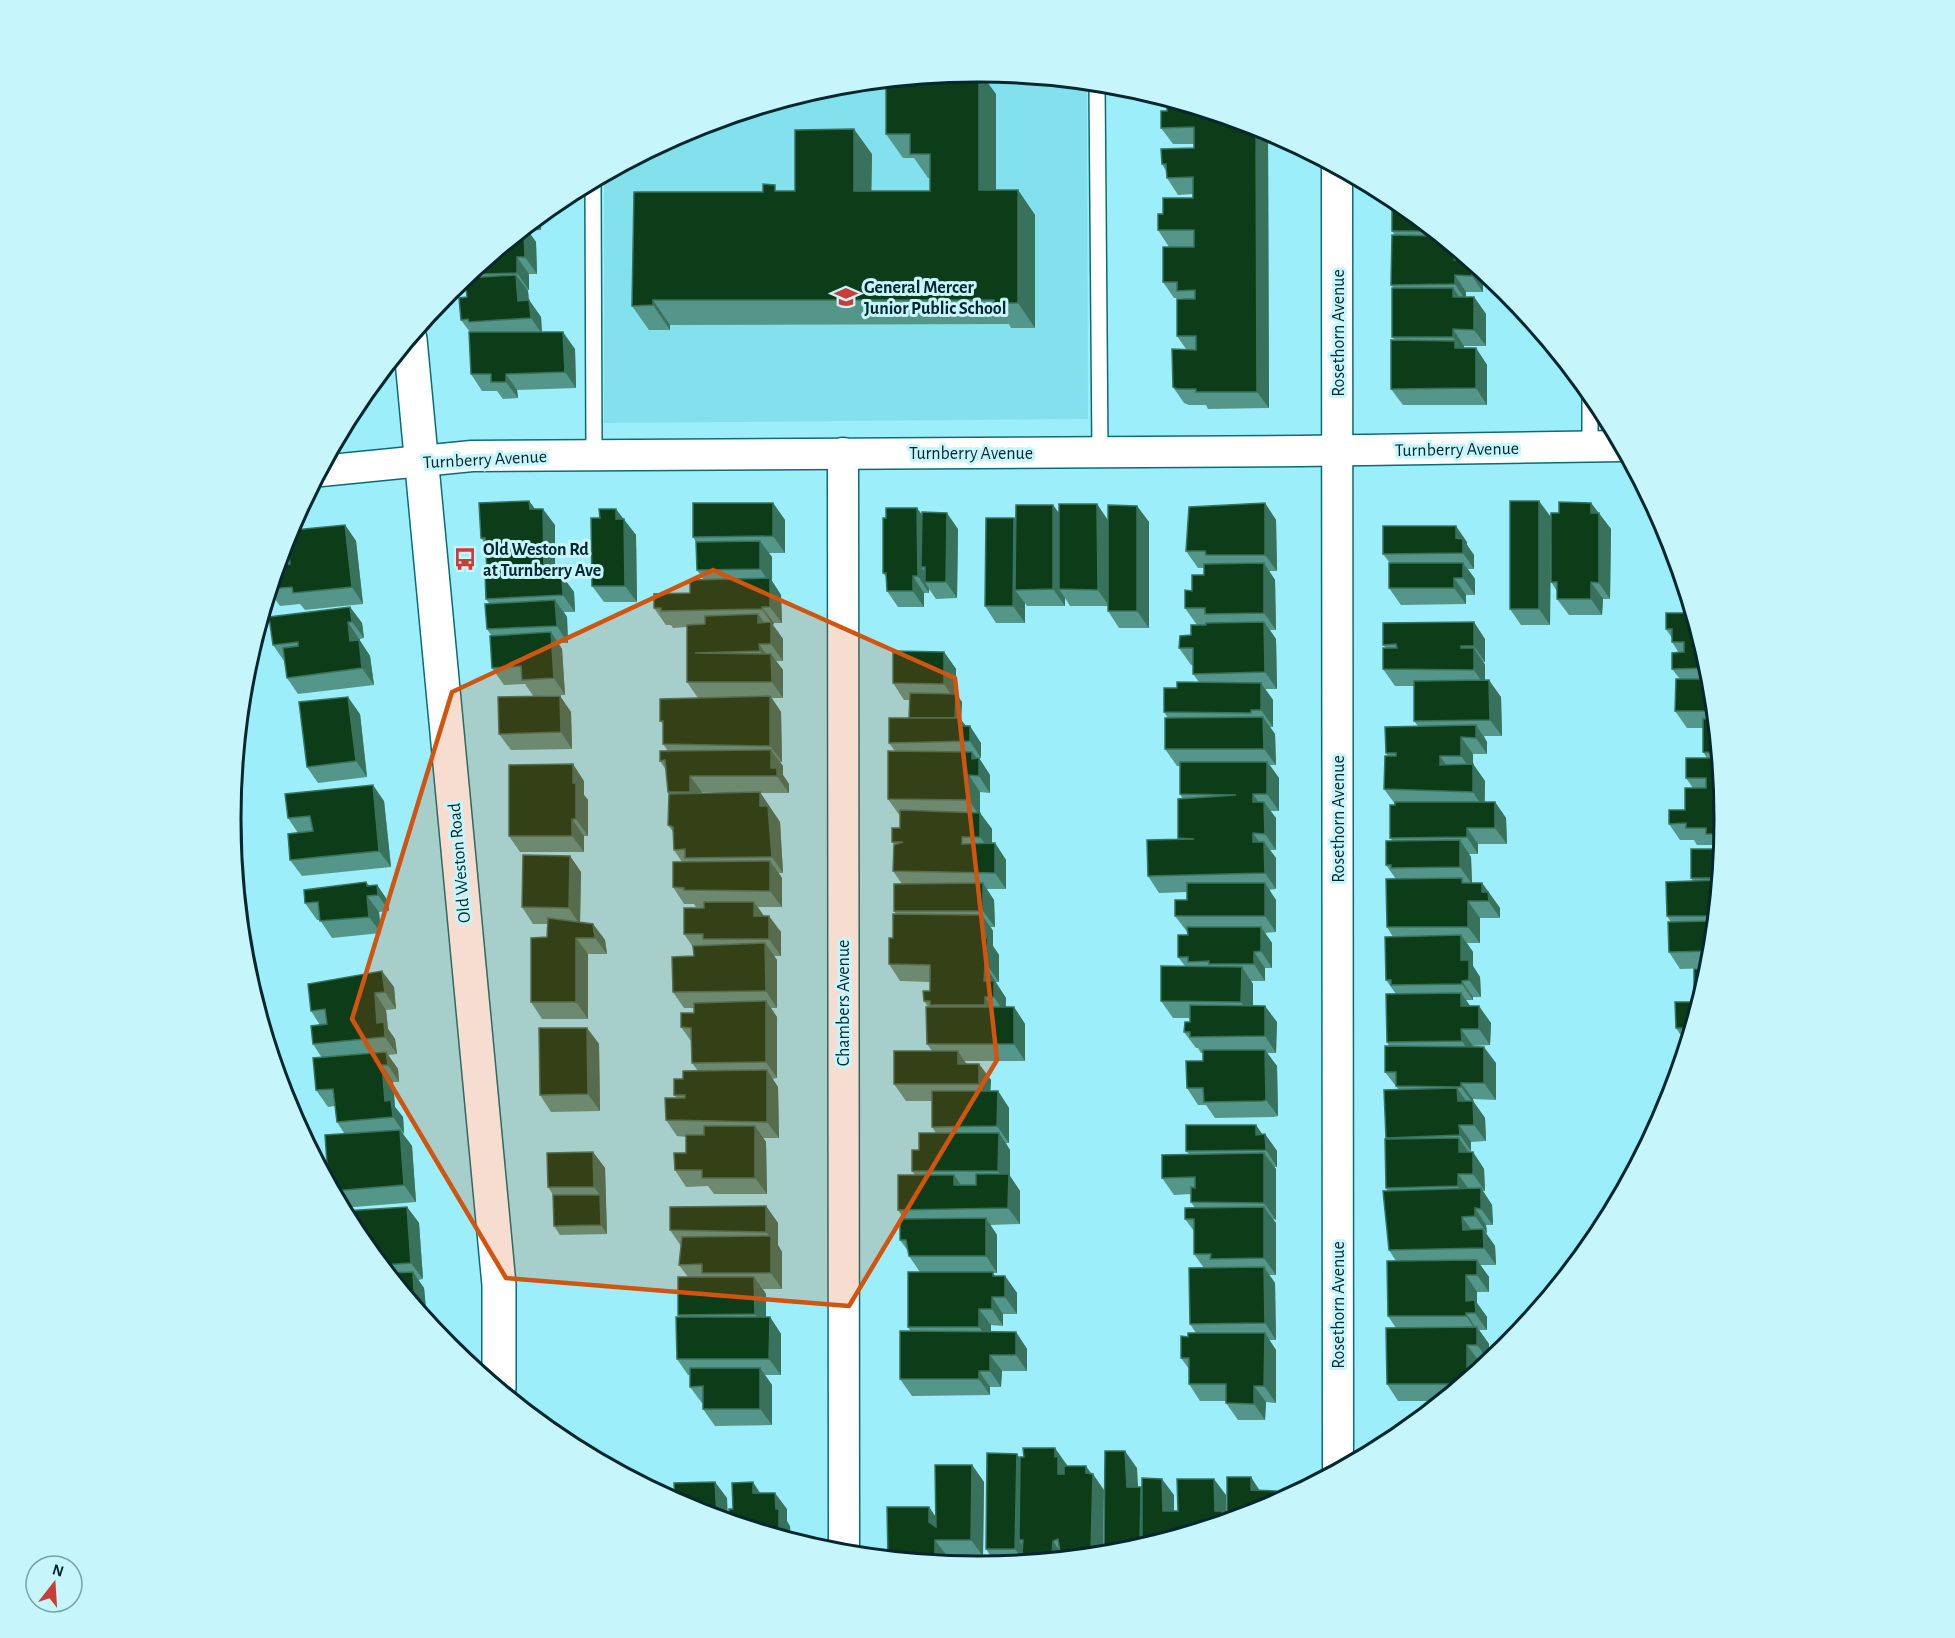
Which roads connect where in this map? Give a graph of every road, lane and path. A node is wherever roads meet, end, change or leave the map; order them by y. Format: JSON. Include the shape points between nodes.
{"nodes":[{"id":1,"x":1097,"y":93,"type":"edge"},
{"id":2,"x":1337,"y":176,"type":"edge"},
{"id":3,"x":592,"y":192,"type":"edge"},
{"id":4,"x":411,"y":349,"type":"edge"},
{"id":5,"x":1590,"y":410,"type":"edge"},
{"id":6,"x":1590,"y":446,"type":"junction"},
{"id":7,"x":1612,"y":446,"type":"edge"},
{"id":8,"x":1338,"y":451,"type":"junction"},
{"id":9,"x":1100,"y":452,"type":"junction"},
{"id":10,"x":843,"y":453,"type":"junction"},
{"id":11,"x":594,"y":454,"type":"junction"},
{"id":12,"x":421,"y":462,"type":"junction"},
{"id":13,"x":329,"y":470,"type":"edge"},
{"id":14,"x":500,"y":1379,"type":"edge"},
{"id":15,"x":1338,"y":1461,"type":"edge"},
{"id":16,"x":844,"y":1543,"type":"edge"}],
"edges":[{"from":1,"to":9,"type":"lane"},
{"from":2,"to":8,"type":"street","name":"Rosethorn Avenue"},
{"from":3,"to":11,"type":"lane"},
{"from":4,"to":12,"type":"main road","name":"Old Weston Road"},
{"from":5,"to":6,"type":"lane"},
{"from":6,"to":7,"type":"street","name":"Turnberry Avenue"},
{"from":6,"to":8,"type":"street","name":"Turnberry Avenue"},
{"from":8,"to":9,"type":"street","name":"Turnberry Avenue"},
{"from":8,"to":15,"type":"street","name":"Rosethorn Avenue"},
{"from":9,"to":10,"type":"street","name":"Turnberry Avenue"},
{"from":10,"to":11,"type":"street","name":"Turnberry Avenue"},
{"from":10,"to":16,"type":"street","name":"Chambers Avenue"},
{"from":11,"to":12,"type":"street","name":"Turnberry Avenue","via":[[472,456]]},
{"from":12,"to":13,"type":"street","name":"Turnberry Avenue"},
{"from":12,"to":14,"type":"main road","name":"Old Weston Road","via":[[499,1284]]}]}
